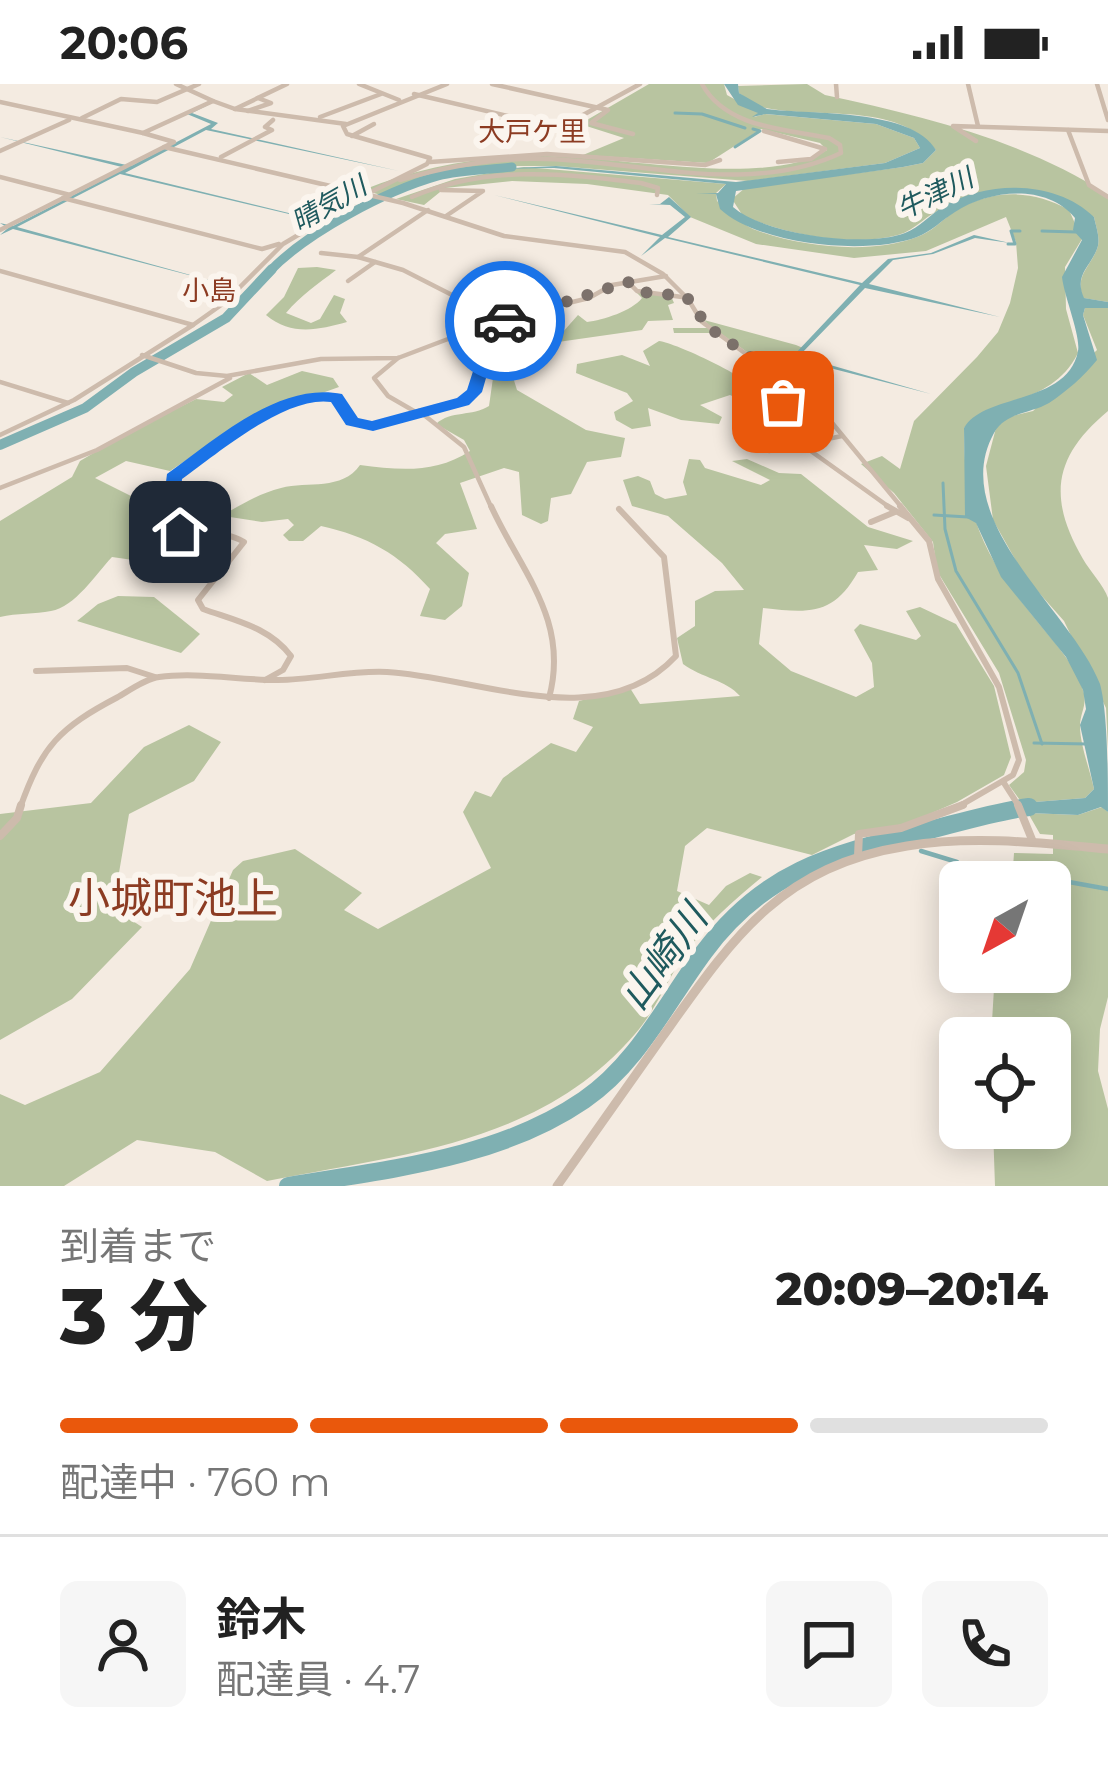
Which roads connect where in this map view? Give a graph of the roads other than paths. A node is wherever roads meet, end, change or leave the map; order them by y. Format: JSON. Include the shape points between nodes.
{"nodes":[{"id":1,"x":176,"y":84,"type":"edge"},
{"id":2,"x":199,"y":84,"type":"edge"},
{"id":3,"x":286,"y":84,"type":"edge"},
{"id":4,"x":359,"y":84,"type":"edge"},
{"id":5,"x":446,"y":84,"type":"edge"},
{"id":6,"x":492,"y":84,"type":"edge"},
{"id":7,"x":702,"y":84,"type":"edge"},
{"id":8,"x":836,"y":84,"type":"edge"},
{"id":9,"x":968,"y":84,"type":"edge"},
{"id":10,"x":1097,"y":84,"type":"edge"},
{"id":11,"x":638,"y":85,"type":"edge"},
{"id":12,"x":188,"y":89,"type":"junction"},
{"id":13,"x":381,"y":94,"type":"junction"},
{"id":14,"x":414,"y":94,"type":"junction"},
{"id":15,"x":258,"y":98,"type":"junction"},
{"id":16,"x":837,"y":98,"type":"dead end"},
{"id":17,"x":399,"y":100,"type":"junction"},
{"id":18,"x":213,"y":101,"type":"junction"},
{"id":19,"x":4,"y":103,"type":"edge"},
{"id":20,"x":1105,"y":103,"type":"edge"},
{"id":21,"x":598,"y":108,"type":"junction"},
{"id":22,"x":235,"y":109,"type":"junction"},
{"id":23,"x":246,"y":112,"type":"junction"},
{"id":24,"x":319,"y":117,"type":"junction"},
{"id":25,"x":276,"y":118,"type":"junction"},
{"id":26,"x":75,"y":119,"type":"junction"},
{"id":27,"x":1108,"y":120,"type":"edge"},
{"id":28,"x":346,"y":124,"type":"junction"},
{"id":29,"x":374,"y":124,"type":"dead end"},
{"id":30,"x":978,"y":126,"type":"junction"},
{"id":31,"x":1068,"y":130,"type":"junction"},
{"id":32,"x":764,"y":131,"type":"dead end"},
{"id":33,"x":1108,"y":131,"type":"edge"},
{"id":34,"x":142,"y":134,"type":"junction"},
{"id":35,"x":632,"y":134,"type":"dead end"},
{"id":36,"x":352,"y":136,"type":"junction"},
{"id":37,"x":976,"y":141,"type":"dead end"},
{"id":38,"x":167,"y":147,"type":"junction"},
{"id":39,"x":0,"y":151,"type":"edge"},
{"id":40,"x":218,"y":159,"type":"junction"},
{"id":41,"x":720,"y":160,"type":"dead end"},
{"id":42,"x":430,"y":162,"type":"junction"},
{"id":43,"x":778,"y":162,"type":"dead end"},
{"id":44,"x":0,"y":177,"type":"edge"},
{"id":45,"x":398,"y":180,"type":"junction"},
{"id":46,"x":367,"y":194,"type":"junction"},
{"id":47,"x":657,"y":195,"type":"dead end"},
{"id":48,"x":412,"y":197,"type":"junction"},
{"id":49,"x":1108,"y":197,"type":"edge"},
{"id":50,"x":68,"y":198,"type":"junction"},
{"id":51,"x":403,"y":202,"type":"junction"},
{"id":52,"x":428,"y":210,"type":"junction"},
{"id":53,"x":446,"y":216,"type":"junction"},
{"id":54,"x":5,"y":228,"type":"edge"},
{"id":55,"x":283,"y":244,"type":"junction"},
{"id":56,"x":262,"y":249,"type":"junction"},
{"id":57,"x":321,"y":254,"type":"dead end"},
{"id":58,"x":358,"y":257,"type":"junction"},
{"id":59,"x":265,"y":258,"type":"junction"},
{"id":60,"x":375,"y":262,"type":"junction"},
{"id":61,"x":0,"y":272,"type":"edge"},
{"id":62,"x":665,"y":276,"type":"junction"},
{"id":63,"x":348,"y":281,"type":"dead end"},
{"id":64,"x":628,"y":282,"type":"junction"},
{"id":65,"x":686,"y":296,"type":"junction"},
{"id":66,"x":504,"y":320,"type":"junction"},
{"id":67,"x":193,"y":325,"type":"junction"},
{"id":68,"x":142,"y":355,"type":"junction"},
{"id":69,"x":398,"y":358,"type":"junction"},
{"id":70,"x":232,"y":376,"type":"junction"},
{"id":71,"x":0,"y":382,"type":"edge"},
{"id":72,"x":806,"y":396,"type":"junction"},
{"id":73,"x":68,"y":403,"type":"junction"},
{"id":74,"x":416,"y":411,"type":"junction"},
{"id":75,"x":0,"y":435,"type":"edge"},
{"id":76,"x":842,"y":436,"type":"junction"},
{"id":77,"x":801,"y":444,"type":"junction"},
{"id":78,"x":769,"y":451,"type":"dead end"},
{"id":79,"x":0,"y":488,"type":"edge"},
{"id":80,"x":619,"y":509,"type":"dead end"},
{"id":81,"x":901,"y":510,"type":"junction"},
{"id":82,"x":871,"y":522,"type":"dead end"},
{"id":83,"x":36,"y":670,"type":"dead end"},
{"id":84,"x":155,"y":677,"type":"junction"},
{"id":85,"x":265,"y":680,"type":"junction"},
{"id":86,"x":549,"y":698,"type":"junction"},
{"id":87,"x":1004,"y":783,"type":"junction"},
{"id":88,"x":0,"y":836,"type":"edge"},
{"id":89,"x":1033,"y":842,"type":"junction"},
{"id":90,"x":857,"y":849,"type":"junction"},
{"id":91,"x":1108,"y":849,"type":"edge"},
{"id":92,"x":557,"y":1186,"type":"edge"}],
"edges":[{"from":1,"to":12,"type":"street"},
{"from":2,"to":12,"type":"street"},
{"from":3,"to":15,"type":"street"},
{"from":4,"to":13,"type":"street"},
{"from":5,"to":14,"type":"street"},
{"from":6,"to":21,"type":"street"},
{"from":7,"to":45,"type":"street","via":[[731,113],[829,138],[841,153],[773,171],[545,159]]},
{"from":8,"to":16,"type":"street"},
{"from":9,"to":30,"type":"street"},
{"from":10,"to":20,"type":"street"},
{"from":11,"to":21,"type":"street"},
{"from":12,"to":18,"type":"street"},
{"from":12,"to":26,"type":"street"},
{"from":13,"to":17,"type":"street"},
{"from":13,"to":24,"type":"street"},
{"from":14,"to":17,"type":"street"},
{"from":14,"to":21,"type":"street","via":[[559,128]]},
{"from":15,"to":22,"type":"street"},
{"from":15,"to":23,"type":"street","via":[[271,103]]},
{"from":17,"to":28,"type":"street"},
{"from":18,"to":22,"type":"street"},
{"from":18,"to":34,"type":"street"},
{"from":19,"to":26,"type":"street"},
{"from":20,"to":27,"type":"street"},
{"from":21,"to":35,"type":"street","via":[[610,112],[592,125]]},
{"from":22,"to":23,"type":"street"},
{"from":23,"to":25,"type":"street"},
{"from":24,"to":25,"type":"street"},
{"from":24,"to":28,"type":"street"},
{"from":25,"to":40,"type":"street","via":[[265,128],[272,130]]},
{"from":26,"to":34,"type":"street"},
{"from":26,"to":39,"type":"street"},
{"from":28,"to":36,"type":"street","via":[[343,132]]},
{"from":29,"to":36,"type":"street"},
{"from":30,"to":31,"type":"street"},
{"from":30,"to":37,"type":"street","via":[[952,127]]},
{"from":31,"to":33,"type":"street"},
{"from":31,"to":49,"type":"street","via":[[1089,185]]},
{"from":32,"to":43,"type":"street","via":[[825,149]]},
{"from":34,"to":38,"type":"street","via":[[174,141]]},
{"from":36,"to":42,"type":"street"},
{"from":38,"to":40,"type":"street"},
{"from":38,"to":50,"type":"street"},
{"from":40,"to":46,"type":"street"},
{"from":41,"to":42,"type":"street","via":[[534,154]]},
{"from":42,"to":45,"type":"street"},
{"from":44,"to":50,"type":"street"},
{"from":45,"to":46,"type":"street"},
{"from":46,"to":51,"type":"street"},
{"from":46,"to":55,"type":"street"},
{"from":47,"to":48,"type":"street","via":[[658,188],[641,183],[527,174]]},
{"from":48,"to":51,"type":"street"},
{"from":48,"to":53,"type":"street","via":[[483,191]]},
{"from":50,"to":54,"type":"street"},
{"from":50,"to":56,"type":"street"},
{"from":51,"to":52,"type":"street"},
{"from":52,"to":53,"type":"street"},
{"from":52,"to":58,"type":"street"},
{"from":53,"to":62,"type":"street","via":[[504,236],[612,248]]},
{"from":55,"to":56,"type":"street"},
{"from":55,"to":59,"type":"street"},
{"from":56,"to":59,"type":"street"},
{"from":57,"to":58,"type":"street"},
{"from":58,"to":60,"type":"street"},
{"from":59,"to":67,"type":"street"},
{"from":60,"to":63,"type":"street"},
{"from":60,"to":66,"type":"street"},
{"from":61,"to":67,"type":"street"},
{"from":62,"to":64,"type":"street"},
{"from":62,"to":65,"type":"street"},
{"from":64,"to":65,"type":"street","via":[[640,292]]},
{"from":64,"to":66,"type":"street"},
{"from":65,"to":72,"type":"street","via":[[708,327]]},
{"from":66,"to":69,"type":"street"},
{"from":66,"to":74,"type":"street","via":[[516,341],[480,369],[470,397]]},
{"from":67,"to":68,"type":"street"},
{"from":68,"to":70,"type":"street"},
{"from":68,"to":73,"type":"street"},
{"from":69,"to":70,"type":"street","via":[[321,359]]},
{"from":69,"to":74,"type":"street","via":[[374,377]]},
{"from":70,"to":79,"type":"street","via":[[97,450]]},
{"from":71,"to":73,"type":"street"},
{"from":72,"to":76,"type":"street"},
{"from":72,"to":77,"type":"street","via":[[783,402],[800,423]]},
{"from":73,"to":75,"type":"street"},
{"from":74,"to":85,"type":"street","via":[[362,425],[336,398],[304,398],[246,425],[173,478],[171,526],[244,542],[198,600],[285,647],[287,666]]},
{"from":74,"to":86,"type":"street","via":[[461,444],[547,606],[555,676]]},
{"from":76,"to":77,"type":"street"},
{"from":76,"to":81,"type":"street"},
{"from":77,"to":78,"type":"street"},
{"from":77,"to":81,"type":"street"},
{"from":80,"to":86,"type":"street","via":[[664,557],[674,660],[639,681]]},
{"from":81,"to":82,"type":"street"},
{"from":81,"to":87,"type":"street","via":[[928,541],[938,579],[999,687],[1019,760]]},
{"from":83,"to":84,"type":"street","via":[[127,668]]},
{"from":84,"to":85,"type":"street"},
{"from":84,"to":88,"type":"street","via":[[51,740],[17,818]]},
{"from":85,"to":86,"type":"street","via":[[386,672]]},
{"from":87,"to":89,"type":"street"},
{"from":87,"to":90,"type":"street","via":[[930,820],[859,834]]},
{"from":89,"to":90,"type":"street"},
{"from":89,"to":91,"type":"street"},
{"from":90,"to":92,"type":"street","via":[[775,897],[732,939]]}]}
